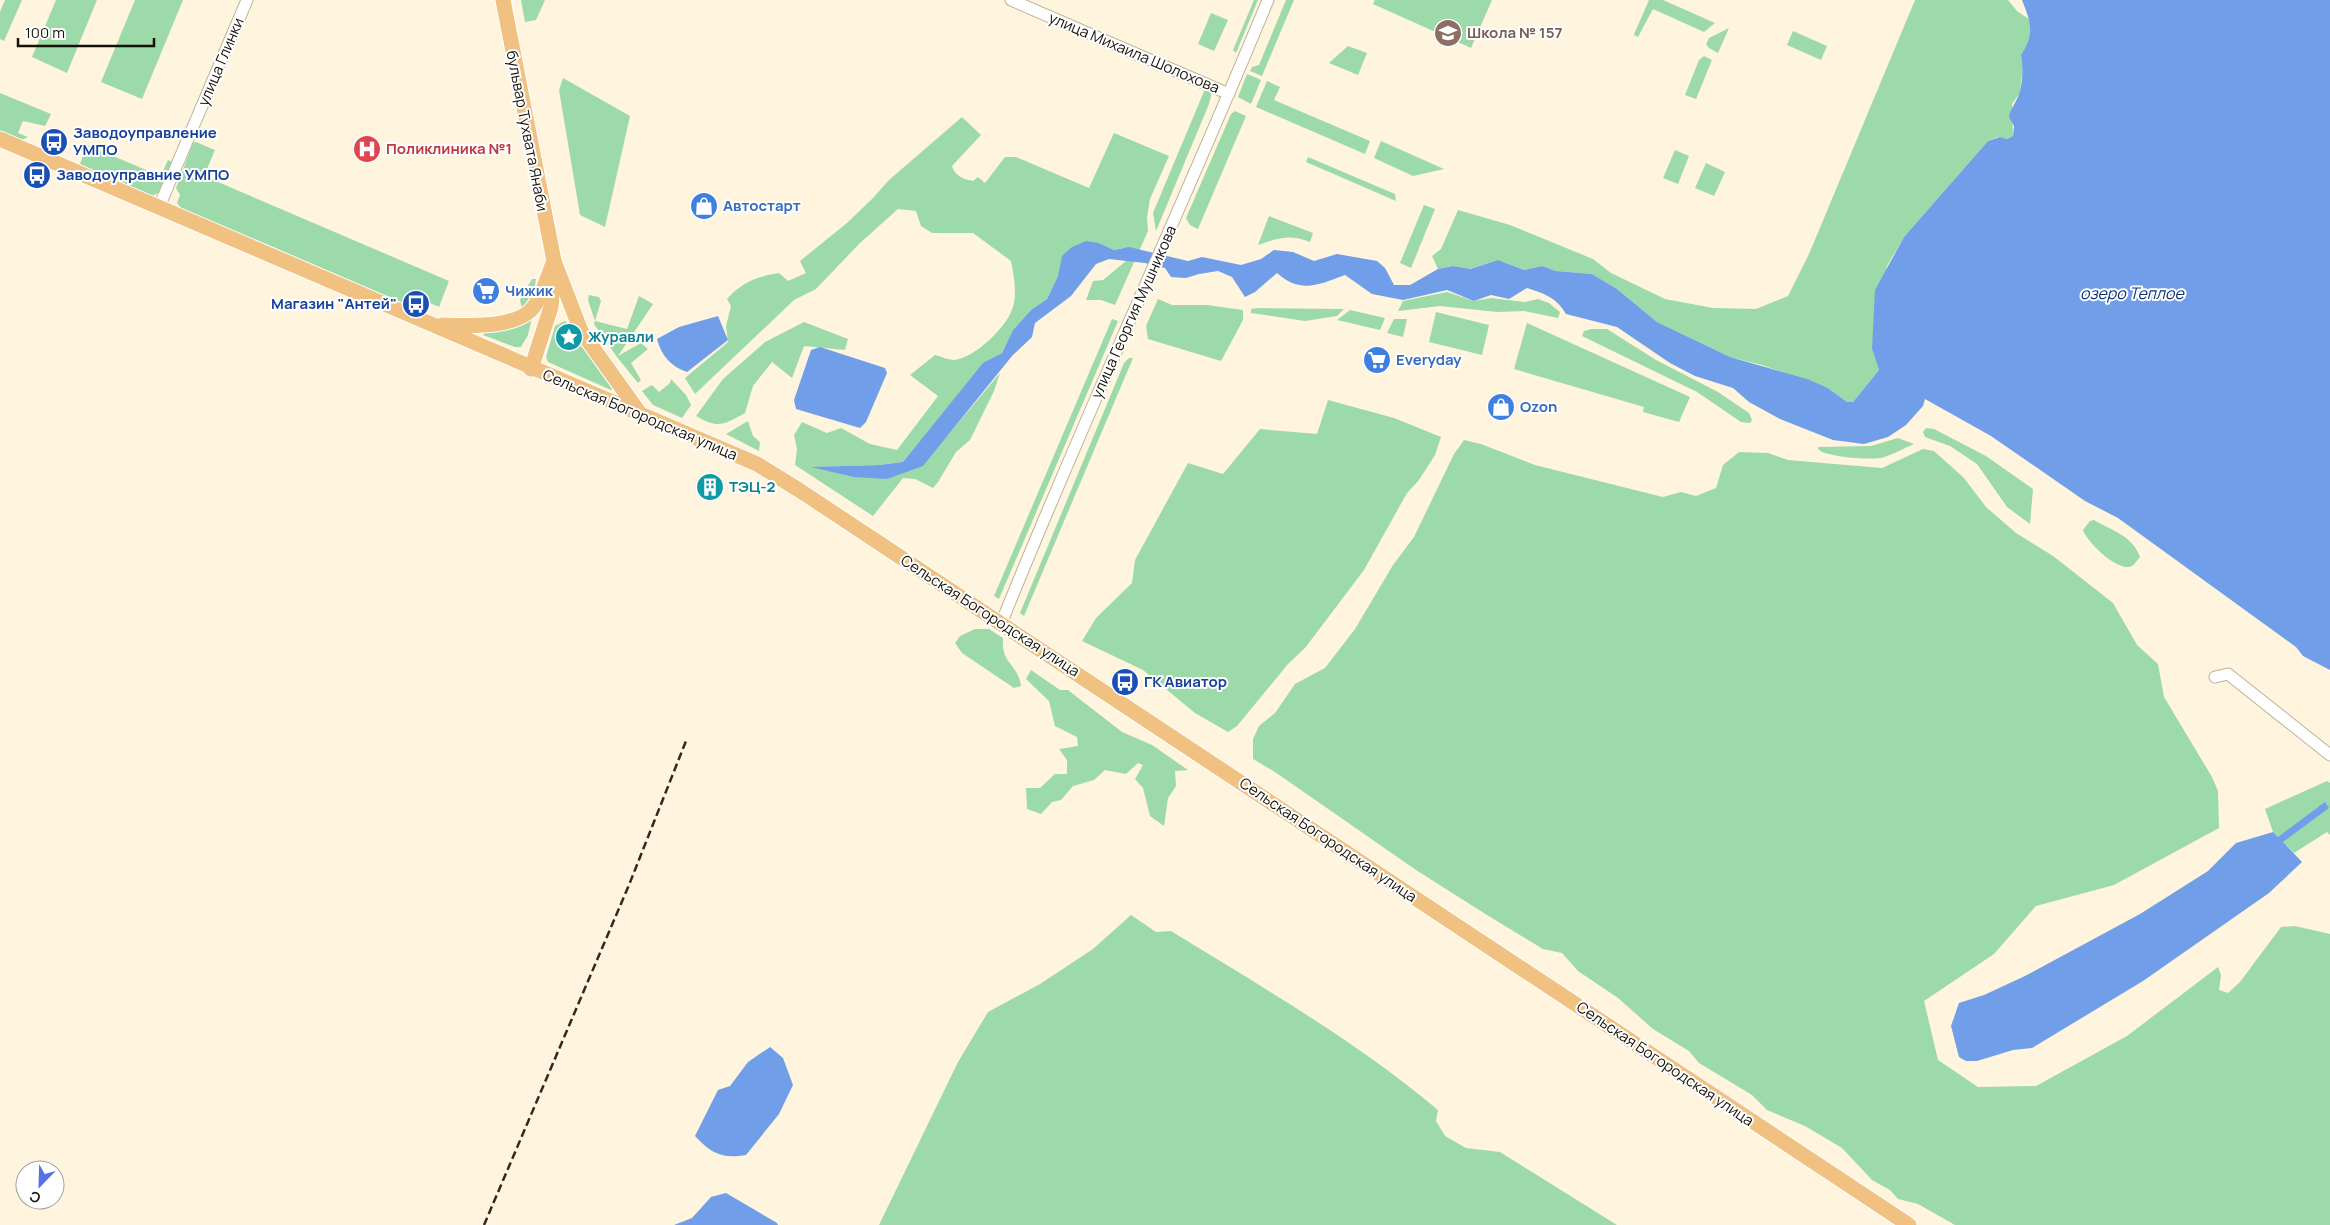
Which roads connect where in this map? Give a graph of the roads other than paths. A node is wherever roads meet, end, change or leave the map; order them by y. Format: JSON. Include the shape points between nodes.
{"nodes":[{"id":1,"x":247,"y":0,"type":"edge"},
{"id":2,"x":503,"y":0,"type":"edge"},
{"id":3,"x":1011,"y":0,"type":"edge"},
{"id":4,"x":1268,"y":0,"type":"edge"},
{"id":5,"x":1230,"y":94,"type":"junction"},
{"id":6,"x":0,"y":138,"type":"edge"},
{"id":7,"x":159,"y":207,"type":"junction"},
{"id":8,"x":554,"y":261,"type":"junction"},
{"id":9,"x":427,"y":322,"type":"junction"},
{"id":10,"x":531,"y":369,"type":"junction"},
{"id":11,"x":639,"y":412,"type":"junction"},
{"id":12,"x":1001,"y":624,"type":"junction"},
{"id":13,"x":2215,"y":676,"type":"dead end"},
{"id":14,"x":2330,"y":755,"type":"edge"},
{"id":15,"x":1909,"y":1225,"type":"edge"}],
"edges":[{"from":1,"to":7,"type":"street","name":"улица Глинки"},
{"from":2,"to":8,"type":"main road","name":"бульвар Тухвата Янаби"},
{"from":3,"to":5,"type":"street","name":"улица Михаила Шолохова"},
{"from":4,"to":5,"type":"street","name":"улица Георгия Мушникова"},
{"from":5,"to":12,"type":"street","name":"улица Георгия Мушникова","via":[[1069,459]]},
{"from":6,"to":7,"type":"main road","name":"Сельская Богородская улица"},
{"from":7,"to":9,"type":"main road","name":"Сельская Богородская улица"},
{"from":8,"to":9,"type":"main road","via":[[540,296],[529,312],[487,326],[434,325]]},
{"from":8,"to":10,"type":"main road","name":"бульвар Тухвата Янаби","via":[[551,307]]},
{"from":8,"to":11,"type":"main road","name":"бульвар Тухвата Янаби","via":[[581,331]]},
{"from":9,"to":10,"type":"main road","name":"Сельская Богородская улица"},
{"from":10,"to":11,"type":"main road","name":"Сельская Богородская улица"},
{"from":11,"to":12,"type":"main road","name":"Сельская Богородская улица","via":[[756,464]]},
{"from":12,"to":15,"type":"main road","name":"Сельская Богородская улица"},
{"from":13,"to":14,"type":"street","via":[[2228,674]]}]}
